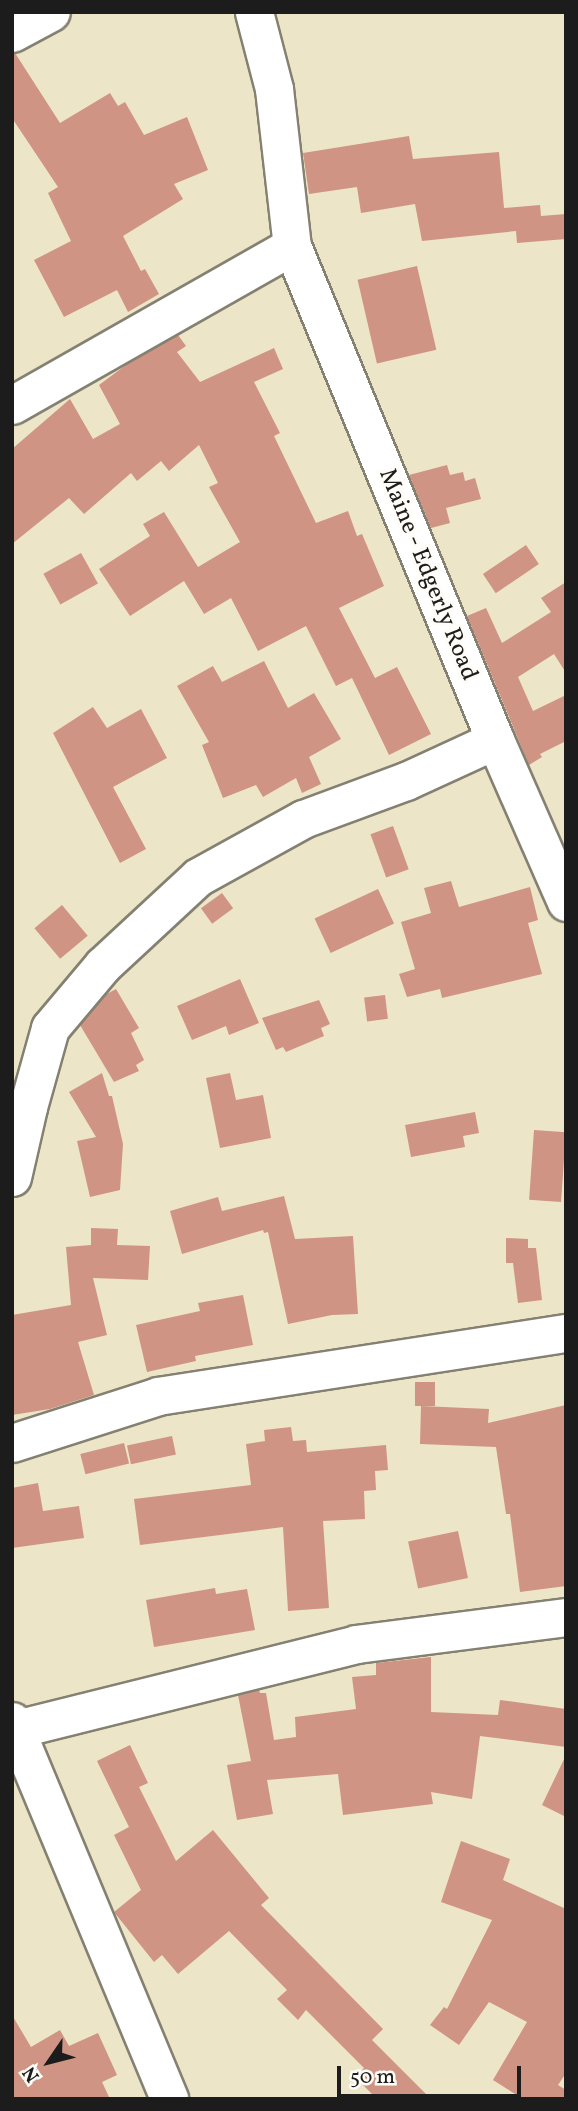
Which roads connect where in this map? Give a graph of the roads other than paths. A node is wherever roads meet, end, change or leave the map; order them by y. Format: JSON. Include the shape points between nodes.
{"nodes":[{"id":1,"x":51,"y":12,"type":"edge"},
{"id":2,"x":254,"y":12,"type":"edge"},
{"id":3,"x":12,"y":33,"type":"edge"},
{"id":4,"x":292,"y":246,"type":"junction"},
{"id":5,"x":12,"y":405,"type":"edge"},
{"id":6,"x":495,"y":740,"type":"junction"},
{"id":7,"x":566,"y":902,"type":"edge"},
{"id":8,"x":12,"y":1177,"type":"edge"},
{"id":9,"x":566,"y":1333,"type":"edge"},
{"id":10,"x":12,"y":1443,"type":"edge"},
{"id":11,"x":566,"y":1617,"type":"edge"},
{"id":12,"x":14,"y":1725,"type":"edge"},
{"id":13,"x":169,"y":2099,"type":"edge"}],
"edges":[{"from":1,"to":3,"type":"street"},
{"from":2,"to":4,"type":"street","name":"Maine - Edgerly Road","via":[[274,89]]},
{"from":4,"to":5,"type":"street"},
{"from":4,"to":6,"type":"street","name":"Maine - Edgerly Road"},
{"from":6,"to":7,"type":"street","name":"Maine - Edgerly Road"},
{"from":6,"to":8,"type":"street","via":[[406,781],[303,819],[198,877],[103,965],[50,1028]]},
{"from":9,"to":10,"type":"street","via":[[158,1396]]},
{"from":11,"to":12,"type":"street","via":[[356,1644]]},
{"from":12,"to":13,"type":"street"}]}
